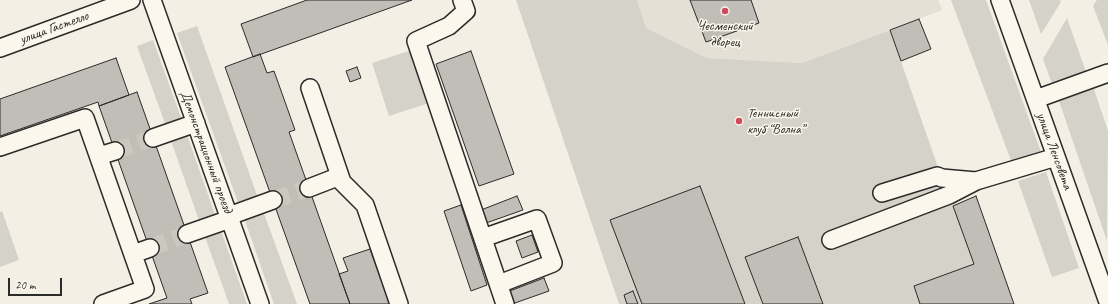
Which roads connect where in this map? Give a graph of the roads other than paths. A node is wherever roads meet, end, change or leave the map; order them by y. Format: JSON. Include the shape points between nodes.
{"nodes":[{"id":1,"x":131,"y":0,"type":"edge"},
{"id":2,"x":152,"y":0,"type":"edge"},
{"id":3,"x":462,"y":0,"type":"edge"},
{"id":4,"x":1000,"y":0,"type":"edge"},
{"id":5,"x":0,"y":48,"type":"edge"},
{"id":6,"x":1108,"y":73,"type":"edge"},
{"id":7,"x":310,"y":88,"type":"dead end"},
{"id":8,"x":1036,"y":99,"type":"junction"},
{"id":9,"x":196,"y":123,"type":"junction"},
{"id":10,"x":153,"y":138,"type":"tunnel mouth"},
{"id":11,"x":0,"y":147,"type":"edge"},
{"id":12,"x":115,"y":151,"type":"tunnel mouth"},
{"id":13,"x":99,"y":156,"type":"junction"},
{"id":14,"x":1056,"y":157,"type":"junction"},
{"id":15,"x":340,"y":176,"type":"junction"},
{"id":16,"x":976,"y":181,"type":"junction"},
{"id":17,"x":309,"y":188,"type":"tunnel mouth"},
{"id":18,"x":882,"y":193,"type":"dead end"},
{"id":19,"x":272,"y":200,"type":"tunnel mouth"},
{"id":20,"x":229,"y":217,"type":"junction"},
{"id":21,"x":187,"y":234,"type":"tunnel mouth"},
{"id":22,"x":483,"y":238,"type":"junction"},
{"id":23,"x":831,"y":240,"type":"dead end"},
{"id":24,"x":150,"y":248,"type":"tunnel mouth"},
{"id":25,"x":133,"y":254,"type":"junction"},
{"id":26,"x":498,"y":284,"type":"junction"},
{"id":27,"x":126,"y":300,"type":"edge"},
{"id":28,"x":1108,"y":302,"type":"edge"},
{"id":29,"x":103,"y":304,"type":"edge"},
{"id":30,"x":260,"y":304,"type":"edge"},
{"id":31,"x":399,"y":304,"type":"edge"},
{"id":32,"x":505,"y":304,"type":"edge"}],
"edges":[{"from":1,"to":5,"type":"street","name":"улица Гастелло"},
{"from":2,"to":9,"type":"street","name":"Демонстрационный проезд"},
{"from":3,"to":22,"type":"street","via":[[466,11],[449,26],[416,41]]},
{"from":4,"to":8,"type":"street","name":"улица Ленсовета"},
{"from":6,"to":8,"type":"street"},
{"from":7,"to":15,"type":"street"},
{"from":8,"to":14,"type":"street","name":"улица Ленсовета"},
{"from":9,"to":10,"type":"street"},
{"from":9,"to":20,"type":"street","name":"Демонстрационный проезд"},
{"from":11,"to":13,"type":"street","via":[[85,118]]},
{"from":12,"to":13,"type":"street"},
{"from":13,"to":25,"type":"street"},
{"from":14,"to":16,"type":"street"},
{"from":14,"to":28,"type":"street","name":"улица Ленсовета"},
{"from":15,"to":17,"type":"street"},
{"from":15,"to":31,"type":"street","via":[[342,182],[365,205]]},
{"from":16,"to":18,"type":"street","via":[[937,176]]},
{"from":16,"to":23,"type":"street","via":[[949,195]]},
{"from":19,"to":20,"type":"street"},
{"from":20,"to":21,"type":"street"},
{"from":20,"to":30,"type":"street","name":"Демонстрационный проезд"},
{"from":22,"to":26,"type":"street"},
{"from":22,"to":26,"type":"street","via":[[537,219],[554,263]]},
{"from":24,"to":25,"type":"street"},
{"from":25,"to":27,"type":"street","via":[[146,289]]},
{"from":26,"to":32,"type":"street"},
{"from":27,"to":29,"type":"street"}]}
